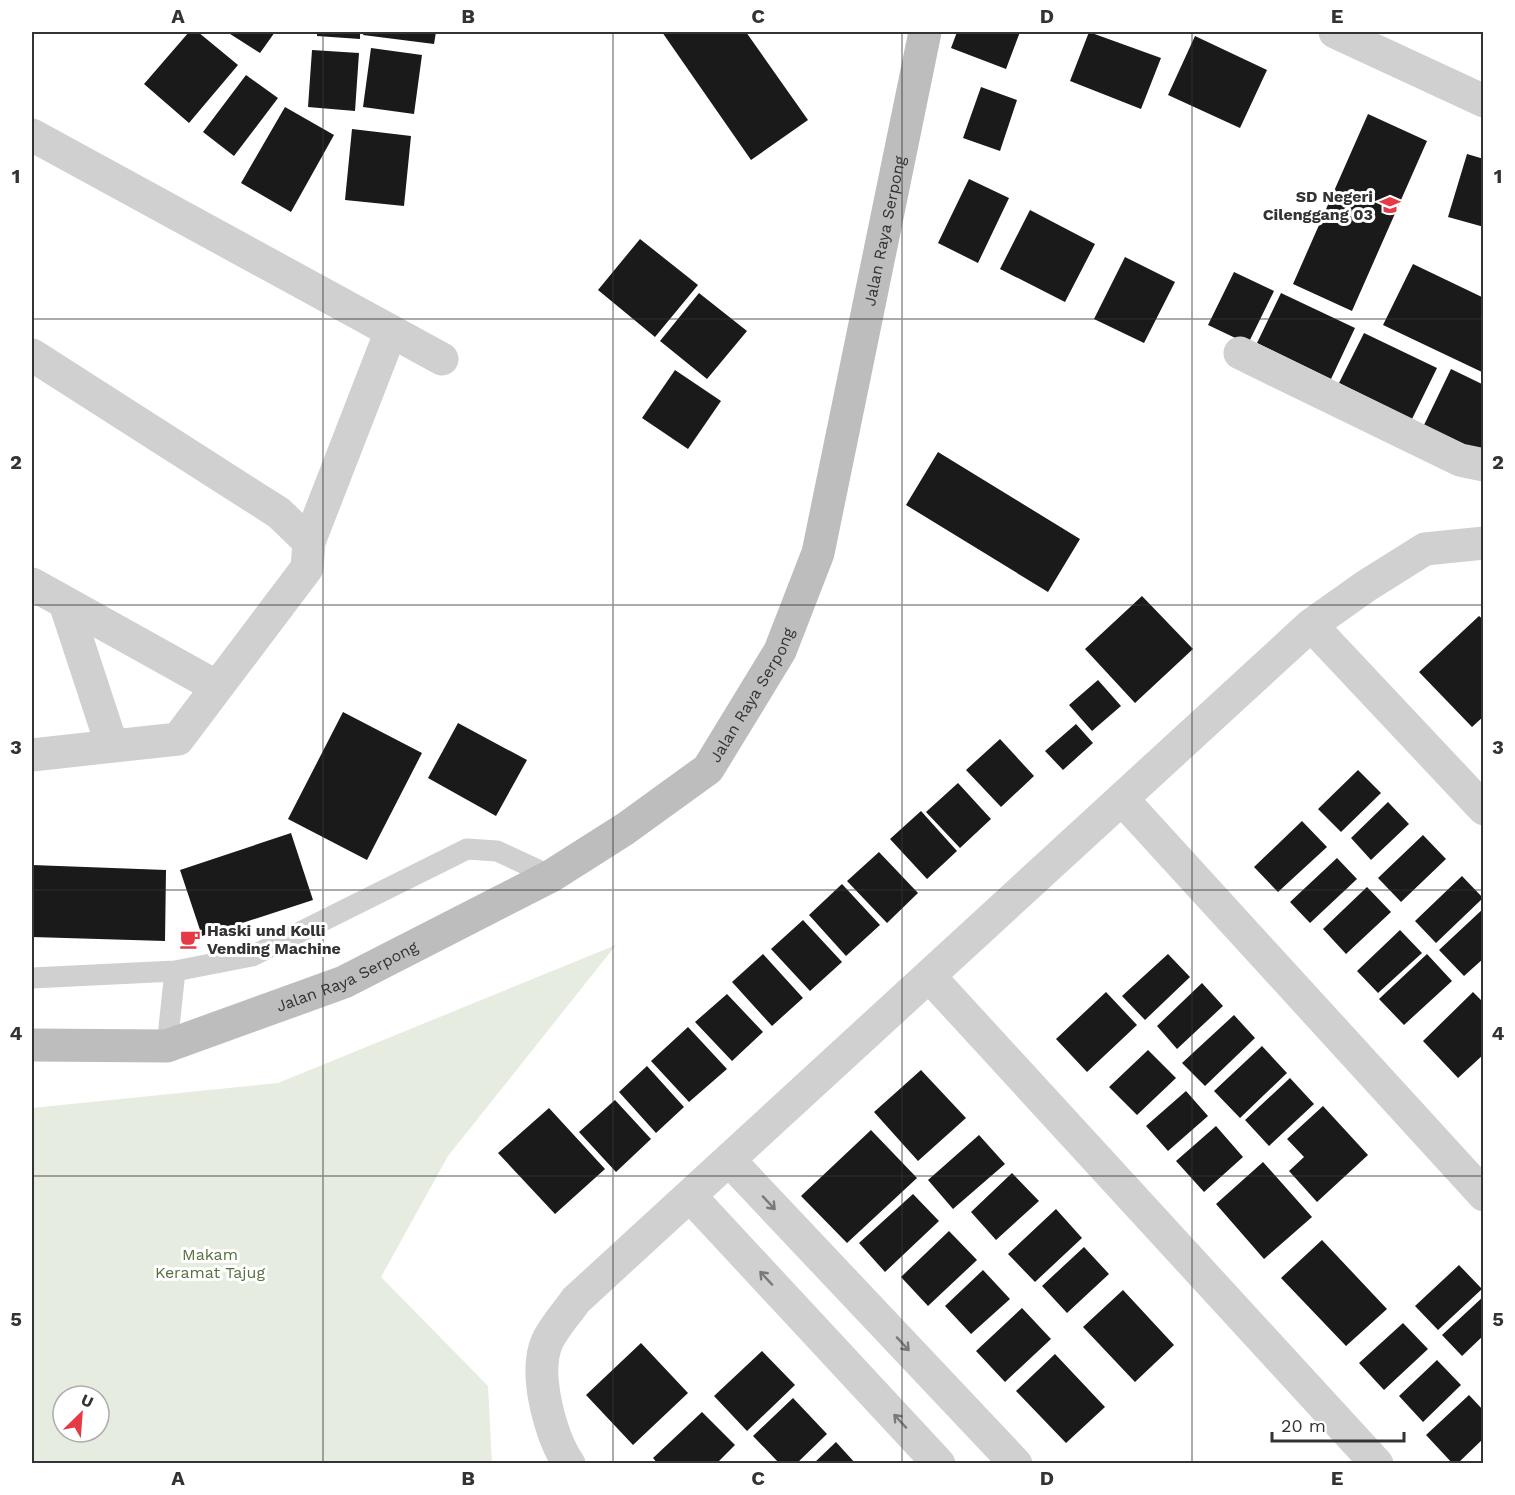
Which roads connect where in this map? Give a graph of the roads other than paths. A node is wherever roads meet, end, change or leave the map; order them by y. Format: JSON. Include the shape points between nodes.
{"nodes":[{"id":1,"x":925,"y":32,"type":"edge"},
{"id":2,"x":1335,"y":32,"type":"edge"},
{"id":3,"x":1484,"y":101,"type":"edge"},
{"id":4,"x":32,"y":135,"type":"edge"},
{"id":5,"x":391,"y":331,"type":"junction"},
{"id":6,"x":1240,"y":352,"type":"dead end"},
{"id":7,"x":32,"y":355,"type":"edge"},
{"id":8,"x":442,"y":359,"type":"dead end"},
{"id":9,"x":1484,"y":465,"type":"edge"},
{"id":10,"x":309,"y":542,"type":"junction"},
{"id":11,"x":1484,"y":543,"type":"edge"},
{"id":12,"x":32,"y":584,"type":"edge"},
{"id":13,"x":65,"y":603,"type":"junction"},
{"id":14,"x":1311,"y":626,"type":"junction"},
{"id":15,"x":217,"y":687,"type":"junction"},
{"id":16,"x":112,"y":746,"type":"junction"},
{"id":17,"x":32,"y":755,"type":"edge"},
{"id":18,"x":1122,"y":800,"type":"junction"},
{"id":19,"x":1484,"y":809,"type":"edge"},
{"id":20,"x":551,"y":876,"type":"junction"},
{"id":21,"x":175,"y":971,"type":"junction"},
{"id":22,"x":929,"y":976,"type":"junction"},
{"id":23,"x":32,"y":978,"type":"edge"},
{"id":24,"x":32,"y":1045,"type":"edge"},
{"id":25,"x":167,"y":1046,"type":"junction"},
{"id":26,"x":729,"y":1160,"type":"junction"},
{"id":27,"x":1484,"y":1195,"type":"edge"},
{"id":28,"x":690,"y":1196,"type":"junction"},
{"id":29,"x":568,"y":1464,"type":"edge"},
{"id":30,"x":939,"y":1464,"type":"edge"},
{"id":31,"x":1016,"y":1464,"type":"edge"},
{"id":32,"x":1377,"y":1464,"type":"edge"}],
"edges":[{"from":1,"to":20,"type":"main road","name":"Jalan Raya Serpong","via":[[818,553],[780,651],[708,770]]},
{"from":2,"to":3,"type":"street"},
{"from":4,"to":5,"type":"street"},
{"from":5,"to":8,"type":"street"},
{"from":5,"to":10,"type":"street"},
{"from":6,"to":9,"type":"street","via":[[1460,460]]},
{"from":7,"to":10,"type":"street","via":[[279,513]]},
{"from":10,"to":15,"type":"street","via":[[307,568]]},
{"from":11,"to":14,"type":"street","via":[[1425,549]]},
{"from":12,"to":13,"type":"street"},
{"from":13,"to":15,"type":"street"},
{"from":13,"to":16,"type":"street"},
{"from":14,"to":18,"type":"street"},
{"from":14,"to":19,"type":"street"},
{"from":15,"to":16,"type":"street","via":[[178,739]]},
{"from":16,"to":17,"type":"street"},
{"from":18,"to":22,"type":"street"},
{"from":18,"to":27,"type":"street"},
{"from":20,"to":21,"type":"lane","via":[[497,851],[467,849],[252,956]]},
{"from":20,"to":25,"type":"main road","name":"Jalan Raya Serpong","via":[[344,982]]},
{"from":21,"to":23,"type":"lane"},
{"from":21,"to":25,"type":"lane"},
{"from":22,"to":26,"type":"street"},
{"from":22,"to":32,"type":"street"},
{"from":24,"to":25,"type":"main road","name":"Jalan Raya Serpong"},
{"from":26,"to":28,"type":"street"},
{"from":26,"to":31,"type":"street","one_way":true},
{"from":28,"to":29,"type":"street","via":[[576,1300],[547,1342],[543,1358],[549,1416],[559,1450]]},
{"from":30,"to":28,"type":"street","one_way":true}]}
